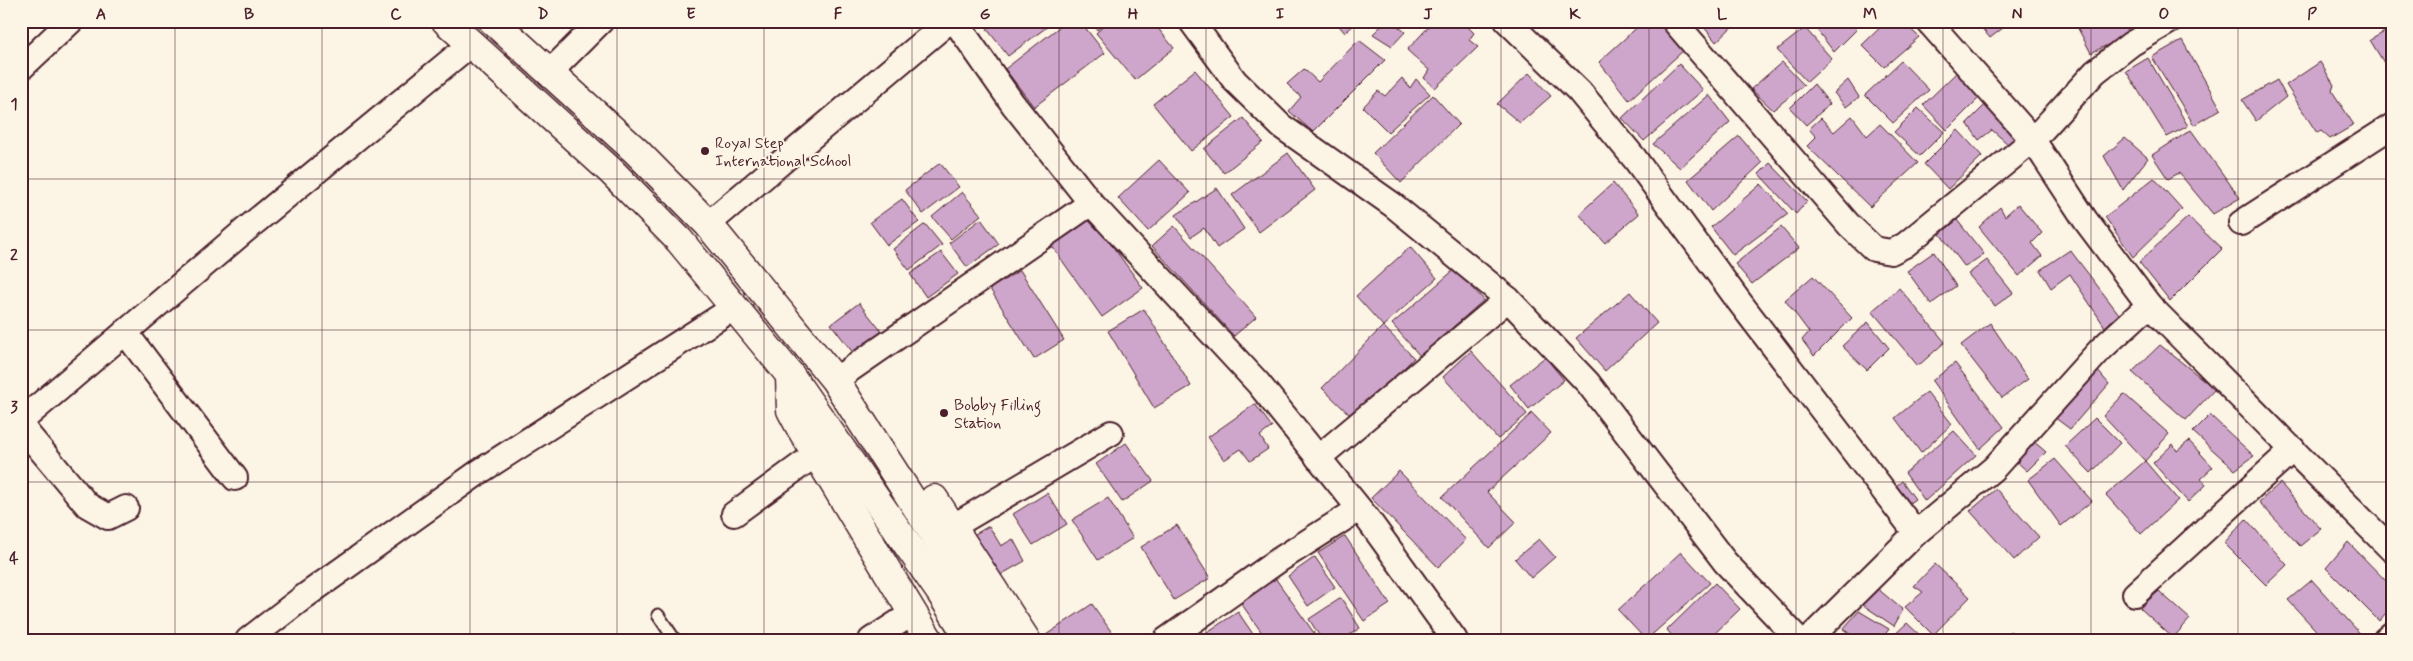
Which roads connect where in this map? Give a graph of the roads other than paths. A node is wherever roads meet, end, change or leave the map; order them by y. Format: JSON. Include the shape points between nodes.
{"nodes":[{"id":1,"x":71,"y":21,"type":"edge"},
{"id":2,"x":446,"y":21,"type":"edge"},
{"id":3,"x":493,"y":21,"type":"edge"},
{"id":4,"x":601,"y":21,"type":"edge"},
{"id":5,"x":948,"y":21,"type":"edge"},
{"id":6,"x":955,"y":21,"type":"edge"},
{"id":7,"x":1508,"y":21,"type":"edge"},
{"id":8,"x":1674,"y":21,"type":"edge"},
{"id":9,"x":1928,"y":21,"type":"edge"},
{"id":10,"x":2170,"y":21,"type":"edge"},
{"id":11,"x":1196,"y":23,"type":"edge"},
{"id":12,"x":472,"y":43,"type":"junction"},
{"id":13,"x":21,"y":68,"type":"edge"},
{"id":14,"x":550,"y":72,"type":"junction"},
{"id":15,"x":2392,"y":126,"type":"edge"},
{"id":16,"x":2033,"y":140,"type":"junction"},
{"id":17,"x":1090,"y":204,"type":"junction"},
{"id":18,"x":2241,"y":223,"type":"dead end"},
{"id":19,"x":708,"y":224,"type":"junction"},
{"id":20,"x":1508,"y":299,"type":"junction"},
{"id":21,"x":2149,"y":305,"type":"junction"},
{"id":22,"x":735,"y":307,"type":"junction"},
{"id":23,"x":125,"y":332,"type":"junction"},
{"id":24,"x":790,"y":375,"type":"junction"},
{"id":25,"x":840,"y":388,"type":"junction"},
{"id":26,"x":21,"y":420,"type":"edge"},
{"id":27,"x":21,"y":426,"type":"edge"},
{"id":28,"x":1111,"y":434,"type":"dead end"},
{"id":29,"x":2293,"y":449,"type":"junction"},
{"id":30,"x":816,"y":454,"type":"junction"},
{"id":31,"x":1318,"y":458,"type":"junction"},
{"id":32,"x":235,"y":478,"type":"dead end"},
{"id":33,"x":126,"y":508,"type":"dead end"},
{"id":34,"x":1359,"y":509,"type":"junction"},
{"id":35,"x":734,"y":514,"type":"dead end"},
{"id":36,"x":952,"y":527,"type":"junction"},
{"id":37,"x":1916,"y":534,"type":"junction"},
{"id":38,"x":2392,"y":550,"type":"edge"},
{"id":39,"x":2135,"y":594,"type":"dead end"},
{"id":40,"x":913,"y":613,"type":"junction"},
{"id":41,"x":658,"y":615,"type":"dead end"},
{"id":42,"x":2392,"y":634,"type":"edge"},
{"id":43,"x":248,"y":640,"type":"edge"},
{"id":44,"x":675,"y":640,"type":"edge"},
{"id":45,"x":870,"y":640,"type":"edge"},
{"id":46,"x":929,"y":640,"type":"edge"},
{"id":47,"x":970,"y":640,"type":"edge"},
{"id":48,"x":1002,"y":640,"type":"edge"},
{"id":49,"x":1026,"y":640,"type":"edge"},
{"id":50,"x":1166,"y":640,"type":"edge"},
{"id":51,"x":1455,"y":640,"type":"edge"},
{"id":52,"x":1799,"y":640,"type":"edge"},
{"id":53,"x":1808,"y":640,"type":"edge"},
{"id":54,"x":2385,"y":640,"type":"edge"}],
"edges":[{"from":1,"to":13,"type":"street"},
{"from":2,"to":12,"type":"main road"},
{"from":3,"to":14,"type":"main road"},
{"from":4,"to":14,"type":"street"},
{"from":5,"to":19,"type":"street"},
{"from":6,"to":17,"type":"street","via":[[1013,104]]},
{"from":7,"to":37,"type":"street","via":[[1579,91],[1634,159]]},
{"from":8,"to":16,"type":"street","via":[[1849,225],[1874,249],[1891,252],[1905,245]]},
{"from":9,"to":16,"type":"street"},
{"from":10,"to":16,"type":"street","via":[[2131,44],[2095,72]]},
{"from":11,"to":20,"type":"street","via":[[1235,81],[1281,126],[1393,205]]},
{"from":12,"to":22,"type":"main road","via":[[612,172],[679,240]]},
{"from":12,"to":23,"type":"street"},
{"from":14,"to":19,"type":"main road","via":[[636,151]]},
{"from":15,"to":18,"type":"street"},
{"from":16,"to":21,"type":"street","via":[[2086,221]]},
{"from":17,"to":25,"type":"street"},
{"from":17,"to":31,"type":"street","via":[[1258,382]]},
{"from":19,"to":25,"type":"main road"},
{"from":20,"to":31,"type":"street"},
{"from":20,"to":52,"type":"street","via":[[1588,383],[1725,562]]},
{"from":21,"to":29,"type":"street"},
{"from":21,"to":37,"type":"street","via":[[2100,350],[1994,468]]},
{"from":22,"to":24,"type":"main road"},
{"from":22,"to":43,"type":"street","via":[[479,472]]},
{"from":23,"to":26,"type":"street"},
{"from":23,"to":32,"type":"street"},
{"from":24,"to":30,"type":"main road","via":[[791,410]]},
{"from":24,"to":47,"type":"main road"},
{"from":25,"to":36,"type":"main road","via":[[879,415]]},
{"from":25,"to":48,"type":"main road"},
{"from":27,"to":33,"type":"street","via":[[87,505],[108,517]]},
{"from":28,"to":36,"type":"street"},
{"from":29,"to":38,"type":"street"},
{"from":29,"to":39,"type":"street"},
{"from":30,"to":35,"type":"street"},
{"from":30,"to":40,"type":"main road"},
{"from":31,"to":34,"type":"street"},
{"from":34,"to":50,"type":"street","via":[[1279,560]]},
{"from":34,"to":51,"type":"street"},
{"from":36,"to":49,"type":"main road"},
{"from":37,"to":53,"type":"street"},
{"from":40,"to":45,"type":"street"},
{"from":40,"to":46,"type":"main road"},
{"from":41,"to":44,"type":"lane"},
{"from":42,"to":54,"type":"street"}]}
